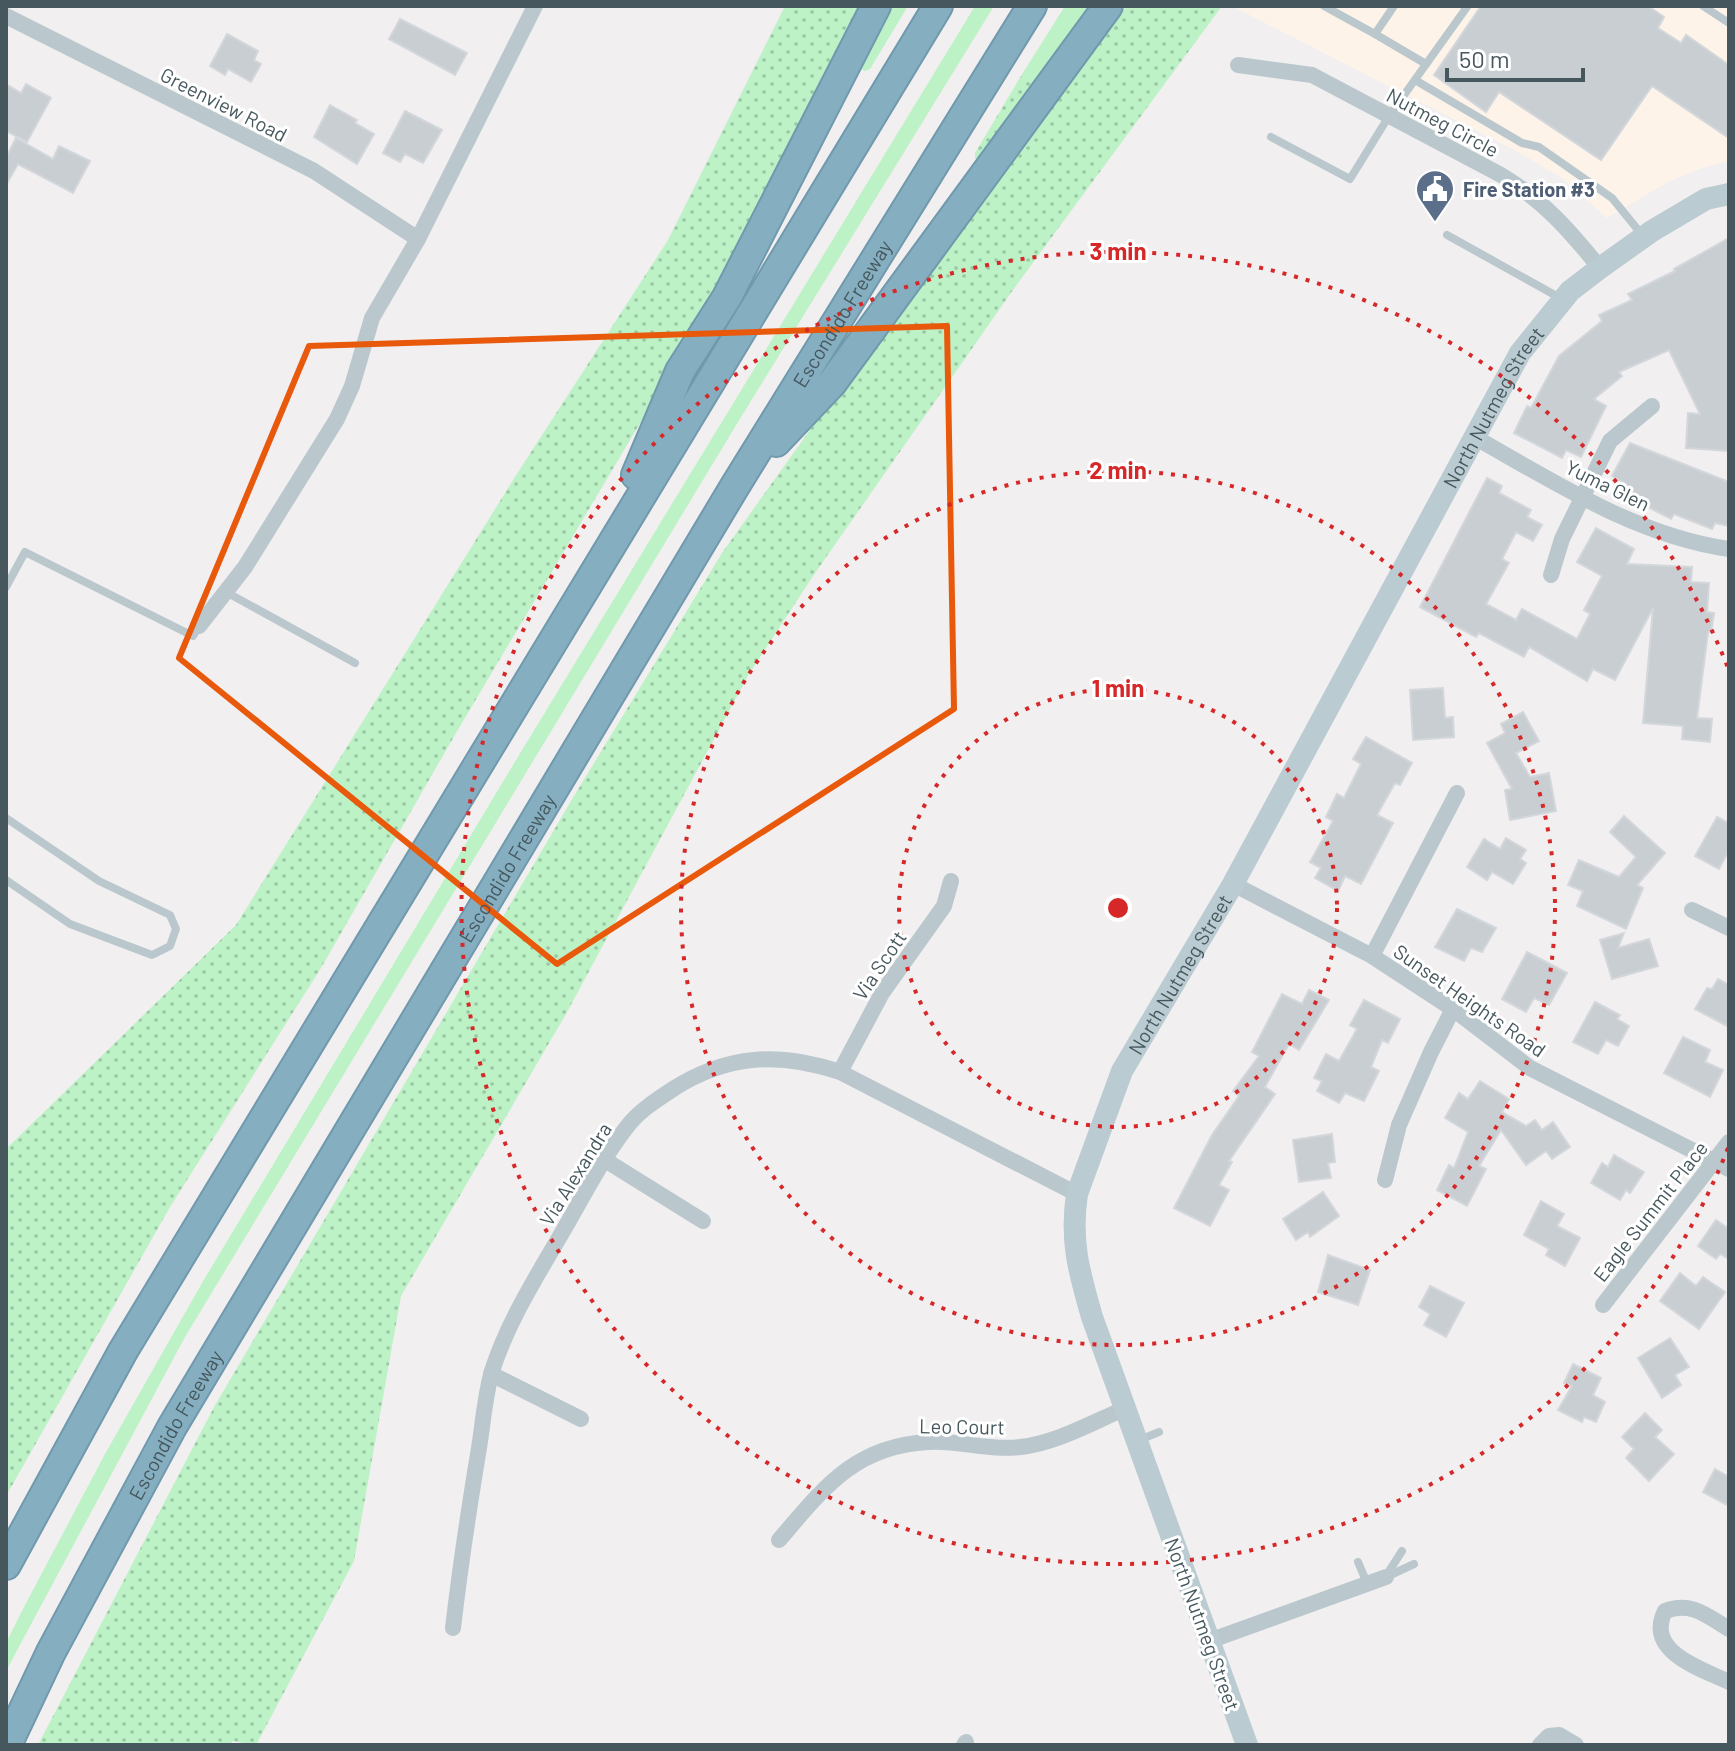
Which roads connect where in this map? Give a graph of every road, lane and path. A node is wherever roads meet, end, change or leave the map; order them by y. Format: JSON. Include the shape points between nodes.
{"nodes":[{"id":1,"x":535,"y":6,"type":"edge"},
{"id":2,"x":876,"y":6,"type":"edge"},
{"id":3,"x":938,"y":6,"type":"edge"},
{"id":4,"x":1032,"y":6,"type":"edge"},
{"id":5,"x":1108,"y":6,"type":"edge"},
{"id":6,"x":1324,"y":6,"type":"edge"},
{"id":7,"x":1394,"y":6,"type":"edge"},
{"id":8,"x":1464,"y":6,"type":"edge"},
{"id":9,"x":1703,"y":6,"type":"edge"},
{"id":10,"x":6,"y":16,"type":"edge"},
{"id":11,"x":1729,"y":23,"type":"edge"},
{"id":12,"x":1375,"y":34,"type":"junction"},
{"id":13,"x":1426,"y":64,"type":"junction"},
{"id":14,"x":1238,"y":65,"type":"dead end"},
{"id":15,"x":1415,"y":80,"type":"junction"},
{"id":16,"x":1389,"y":116,"type":"junction"},
{"id":17,"x":1271,"y":137,"type":"dead end"},
{"id":18,"x":1729,"y":194,"type":"edge"},
{"id":19,"x":1447,"y":235,"type":"dead end"},
{"id":20,"x":1643,"y":237,"type":"junction"},
{"id":21,"x":418,"y":239,"type":"junction"},
{"id":22,"x":1600,"y":268,"type":"junction"},
{"id":23,"x":1563,"y":299,"type":"junction"},
{"id":24,"x":1652,"y":406,"type":"dead end"},
{"id":25,"x":1476,"y":438,"type":"junction"},
{"id":26,"x":735,"y":486,"type":"junction"},
{"id":27,"x":1583,"y":498,"type":"junction"},
{"id":28,"x":1729,"y":549,"type":"edge"},
{"id":29,"x":597,"y":566,"type":"junction"},
{"id":30,"x":1551,"y":575,"type":"dead end"},
{"id":31,"x":6,"y":587,"type":"edge"},
{"id":32,"x":226,"y":592,"type":"junction"},
{"id":33,"x":199,"y":626,"type":"joint"},
{"id":34,"x":355,"y":663,"type":"dead end"},
{"id":35,"x":1457,"y":793,"type":"dead end"},
{"id":36,"x":6,"y":818,"type":"edge"},
{"id":37,"x":6,"y":880,"type":"edge"},
{"id":38,"x":951,"y":881,"type":"dead end"},
{"id":39,"x":1233,"y":884,"type":"junction"},
{"id":40,"x":1692,"y":910,"type":"dead end"},
{"id":41,"x":1729,"y":928,"type":"edge"},
{"id":42,"x":1372,"y":956,"type":"junction"},
{"id":43,"x":1453,"y":1009,"type":"junction"},
{"id":44,"x":840,"y":1072,"type":"junction"},
{"id":45,"x":1729,"y":1142,"type":"edge"},
{"id":46,"x":605,"y":1160,"type":"junction"},
{"id":47,"x":1721,"y":1165,"type":"edge"},
{"id":48,"x":1385,"y":1180,"type":"dead end"},
{"id":49,"x":1077,"y":1194,"type":"junction"},
{"id":50,"x":703,"y":1221,"type":"dead end"},
{"id":51,"x":1603,"y":1305,"type":"dead end"},
{"id":52,"x":491,"y":1374,"type":"junction"},
{"id":53,"x":1124,"y":1409,"type":"junction"},
{"id":54,"x":581,"y":1419,"type":"dead end"},
{"id":55,"x":1159,"y":1432,"type":"dead end"},
{"id":56,"x":1136,"y":1441,"type":"junction"},
{"id":57,"x":779,"y":1540,"type":"dead end"},
{"id":58,"x":1402,"y":1551,"type":"dead end"},
{"id":59,"x":1358,"y":1562,"type":"dead end"},
{"id":60,"x":1414,"y":1564,"type":"dead end"},
{"id":61,"x":6,"y":1565,"type":"edge"},
{"id":62,"x":1386,"y":1577,"type":"junction"},
{"id":63,"x":1367,"y":1583,"type":"junction"},
{"id":64,"x":453,"y":1628,"type":"dead end"},
{"id":65,"x":1729,"y":1629,"type":"edge"},
{"id":66,"x":1209,"y":1641,"type":"junction"},
{"id":67,"x":1729,"y":1682,"type":"edge"},
{"id":68,"x":7,"y":1745,"type":"edge"},
{"id":69,"x":1247,"y":1745,"type":"edge"},
{"id":70,"x":1540,"y":1745,"type":"edge"},
{"id":71,"x":1576,"y":1745,"type":"edge"}],
"edges":[{"from":1,"to":21,"type":"street"},
{"from":2,"to":29,"type":"highway","via":[[727,297],[680,371]]},
{"from":3,"to":29,"type":"highway"},
{"from":4,"to":26,"type":"highway","name":"Escondido Freeway"},
{"from":5,"to":26,"type":"highway","via":[[832,383]]},
{"from":6,"to":12,"type":"lane"},
{"from":7,"to":12,"type":"lane"},
{"from":8,"to":13,"type":"lane"},
{"from":9,"to":11,"type":"lane"},
{"from":10,"to":21,"type":"street","name":"Greenview Road","via":[[314,171]]},
{"from":12,"to":13,"type":"lane"},
{"from":13,"to":15,"type":"lane"},
{"from":14,"to":16,"type":"street","name":"Nutmeg Circle","via":[[1312,75]]},
{"from":15,"to":16,"type":"lane"},
{"from":15,"to":20,"type":"lane","via":[[1522,143],[1539,147],[1612,198]]},
{"from":16,"to":17,"type":"lane","via":[[1350,179]]},
{"from":16,"to":22,"type":"street","name":"Nutmeg Circle","via":[[1532,193]]},
{"from":18,"to":20,"type":"street","name":"North Nutmeg Street","via":[[1706,199]]},
{"from":19,"to":23,"type":"lane"},
{"from":20,"to":22,"type":"street","name":"North Nutmeg Street"},
{"from":21,"to":32,"type":"street","via":[[372,318],[337,419]]},
{"from":22,"to":23,"type":"street","name":"North Nutmeg Street"},
{"from":23,"to":25,"type":"street","name":"North Nutmeg Street","via":[[1520,353]]},
{"from":24,"to":27,"type":"street","via":[[1610,441]]},
{"from":25,"to":27,"type":"street","name":"Yuma Glen"},
{"from":25,"to":39,"type":"street","name":"North Nutmeg Street"},
{"from":26,"to":68,"type":"highway","name":"Escondido Freeway","via":[[172,1427]]},
{"from":27,"to":28,"type":"street","name":"Yuma Glen","via":[[1658,533]]},
{"from":27,"to":30,"type":"street"},
{"from":29,"to":61,"type":"highway","via":[[123,1351]]},
{"from":31,"to":33,"type":"lane","via":[[25,552],[193,636]]},
{"from":32,"to":33,"type":"street"},
{"from":32,"to":34,"type":"lane"},
{"from":35,"to":42,"type":"street"},
{"from":36,"to":37,"type":"lane","via":[[99,881],[170,915],[176,929],[170,946],[152,955],[70,924]]},
{"from":38,"to":44,"type":"street","name":"Via Scott","via":[[944,906],[882,993]]},
{"from":39,"to":42,"type":"street","name":"Sunset Heights Road"},
{"from":39,"to":49,"type":"street","name":"North Nutmeg Street","via":[[1122,1071]]},
{"from":40,"to":41,"type":"street"},
{"from":42,"to":43,"type":"street","name":"Sunset Heights Road"},
{"from":43,"to":47,"type":"street","name":"Sunset Heights Road","via":[[1530,1068]]},
{"from":43,"to":48,"type":"street","via":[[1399,1125]]},
{"from":44,"to":46,"type":"street","name":"Via Alexandra","via":[[770,1058],[713,1068],[655,1100],[631,1122]]},
{"from":44,"to":49,"type":"street","name":"Via Alexandra"},
{"from":45,"to":47,"type":"street","name":"Eagle Summit Place"},
{"from":46,"to":50,"type":"street"},
{"from":46,"to":52,"type":"street","name":"Via Alexandra","via":[[531,1286]]},
{"from":47,"to":51,"type":"street","name":"Eagle Summit Place"},
{"from":49,"to":53,"type":"street","name":"North Nutmeg Street","via":[[1075,1260],[1090,1291]]},
{"from":52,"to":54,"type":"street"},
{"from":52,"to":64,"type":"street","name":"Via Alexandra"},
{"from":53,"to":56,"type":"street","name":"North Nutmeg Street"},
{"from":53,"to":57,"type":"street","name":"Leo Court","via":[[1022,1447],[927,1442],[865,1456],[828,1483]]},
{"from":55,"to":56,"type":"lane"},
{"from":56,"to":66,"type":"street","name":"North Nutmeg Street"},
{"from":58,"to":62,"type":"lane"},
{"from":59,"to":63,"type":"lane"},
{"from":60,"to":62,"type":"lane"},
{"from":62,"to":63,"type":"street"},
{"from":63,"to":66,"type":"street"},
{"from":65,"to":67,"type":"street","via":[[1679,1606],[1665,1611],[1659,1623],[1660,1638],[1672,1650]]},
{"from":66,"to":69,"type":"street","name":"North Nutmeg Street"},
{"from":70,"to":71,"type":"street","via":[[1559,1735]]}]}
